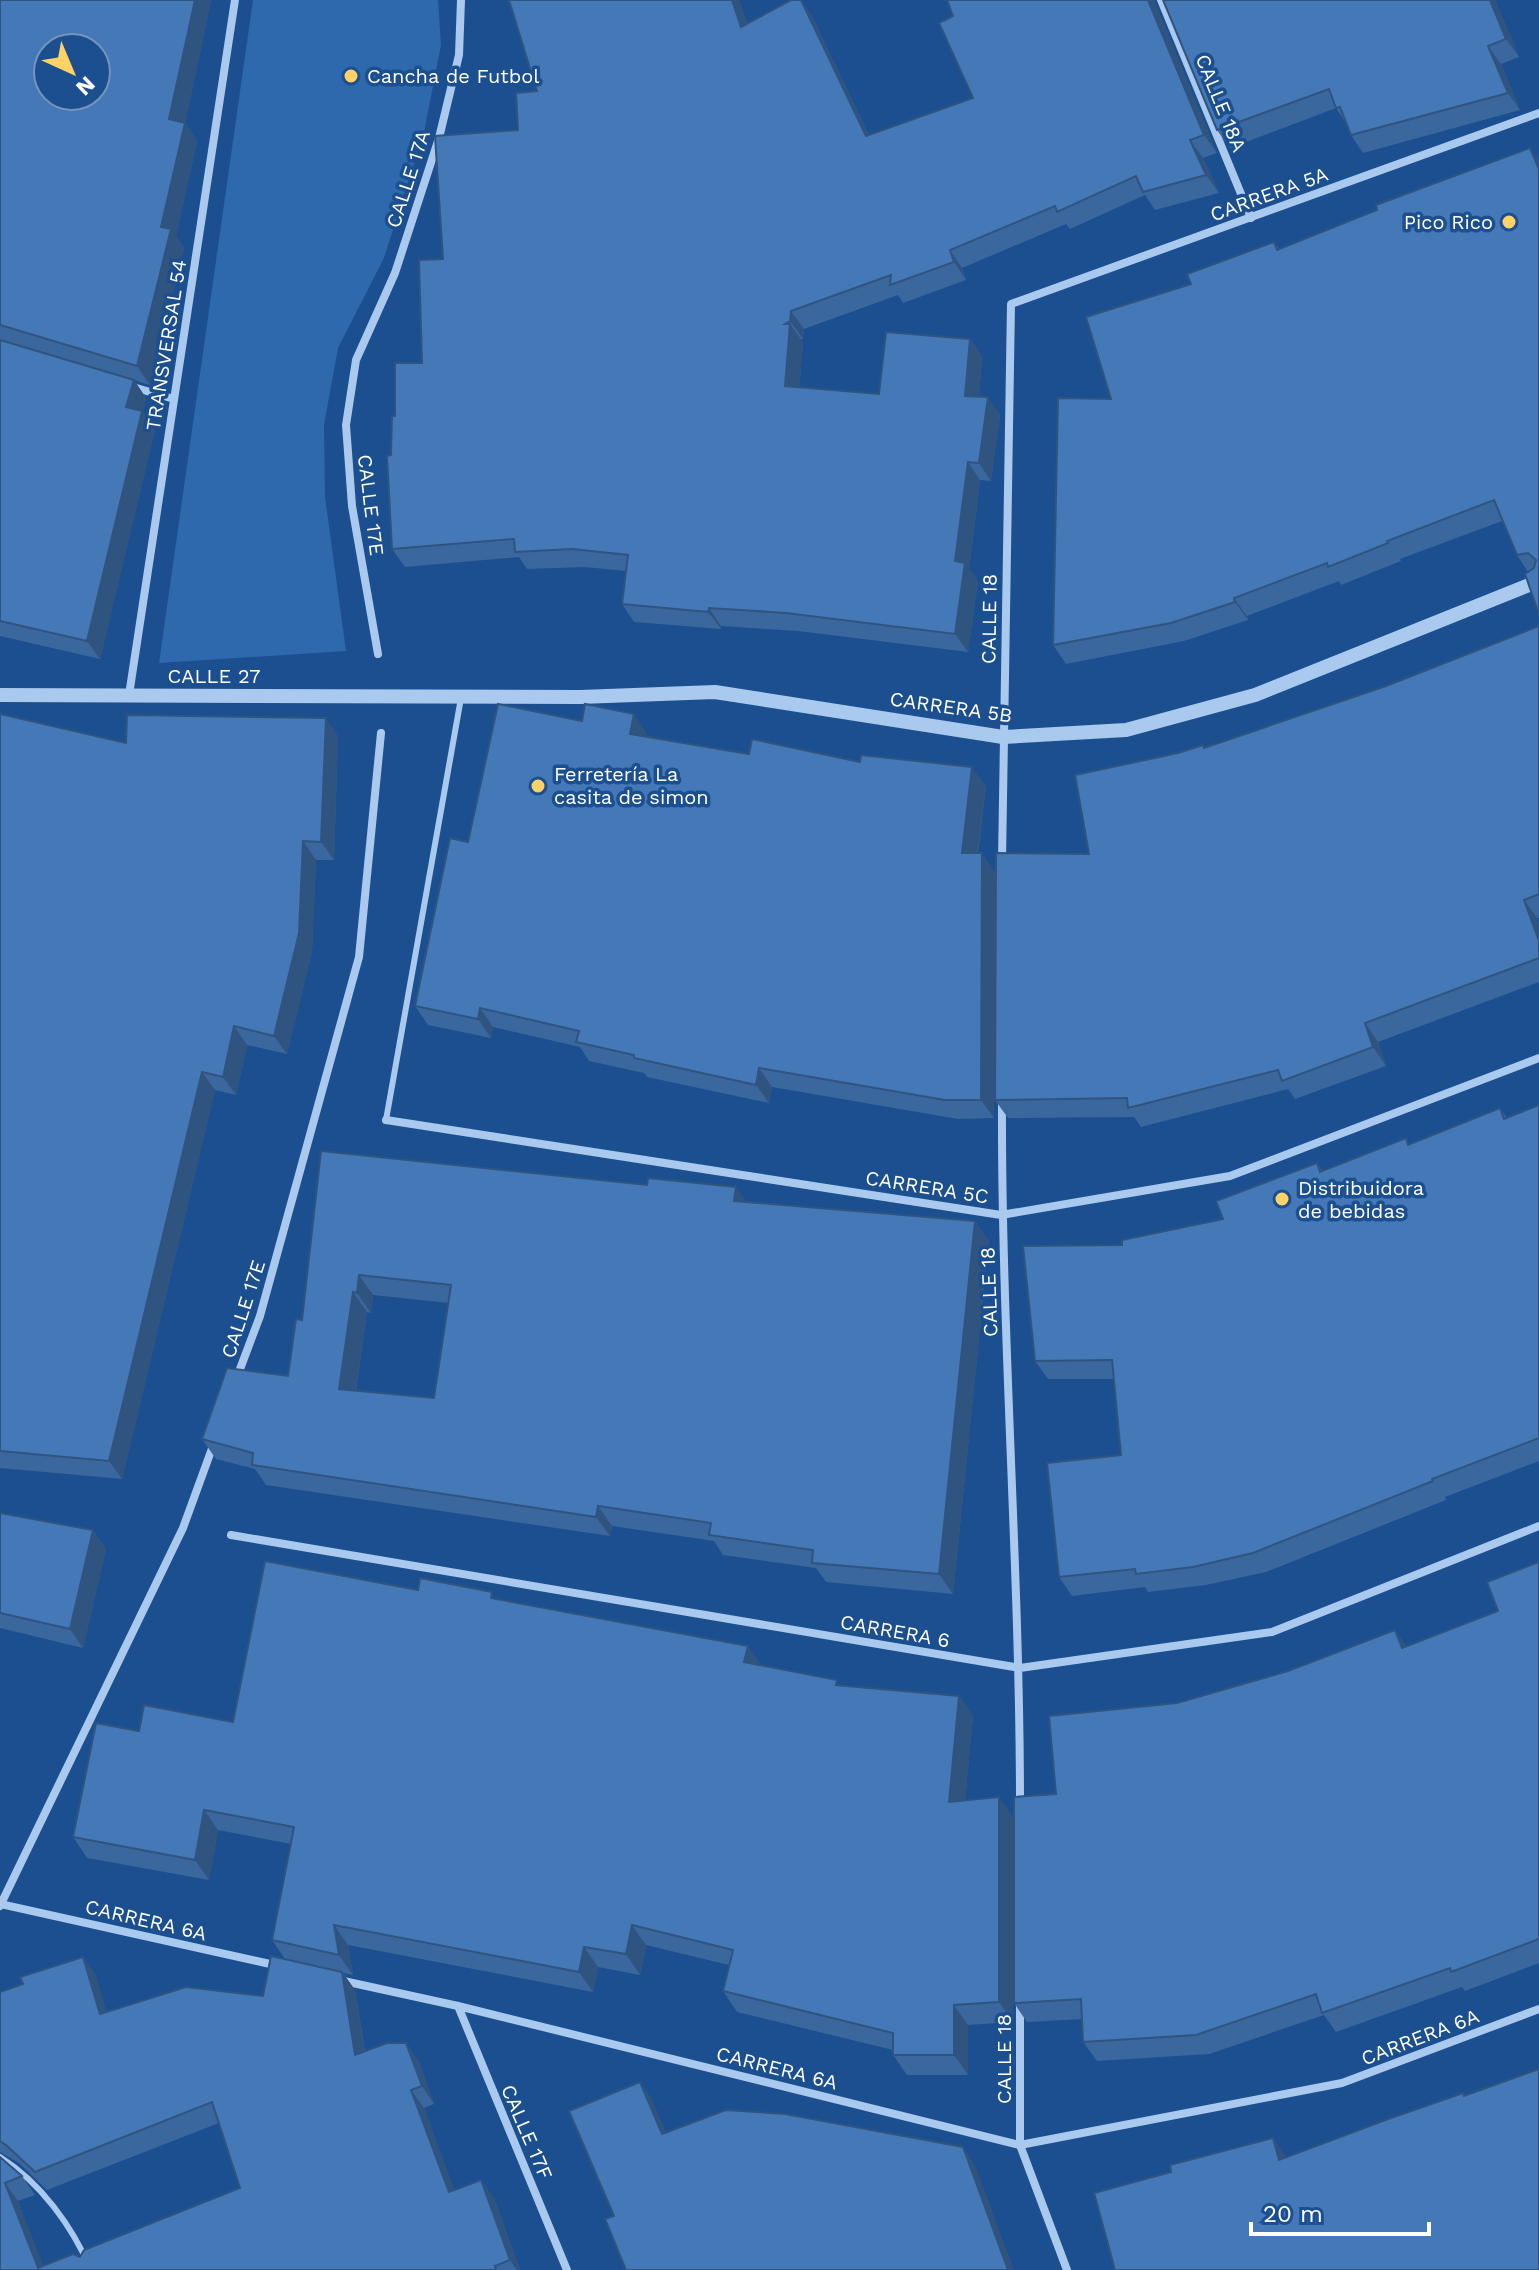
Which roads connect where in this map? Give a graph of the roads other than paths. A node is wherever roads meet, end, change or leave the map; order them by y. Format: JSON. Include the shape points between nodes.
{"nodes":[{"id":1,"x":235,"y":0,"type":"edge"},
{"id":2,"x":461,"y":0,"type":"edge"},
{"id":3,"x":1161,"y":0,"type":"edge"},
{"id":4,"x":1539,"y":113,"type":"edge"},
{"id":5,"x":1251,"y":218,"type":"junction"},
{"id":6,"x":1011,"y":304,"type":"joint"},
{"id":7,"x":356,"y":360,"type":"joint"},
{"id":8,"x":116,"y":382,"type":"edge"},
{"id":9,"x":174,"y":399,"type":"junction"},
{"id":10,"x":1539,"y":581,"type":"edge"},
{"id":11,"x":378,"y":654,"type":"dead end"},
{"id":12,"x":0,"y":695,"type":"edge"},
{"id":13,"x":129,"y":695,"type":"junction"},
{"id":14,"x":428,"y":696,"type":"joint"},
{"id":15,"x":461,"y":696,"type":"junction"},
{"id":16,"x":381,"y":733,"type":"dead end"},
{"id":17,"x":1003,"y":737,"type":"junction"},
{"id":18,"x":1002,"y":865,"type":"edge"},
{"id":19,"x":1539,"y":1058,"type":"edge"},
{"id":20,"x":1002,"y":1088,"type":"edge"},
{"id":21,"x":386,"y":1120,"type":"joint"},
{"id":22,"x":1001,"y":1215,"type":"junction"},
{"id":23,"x":234,"y":1387,"type":"edge"},
{"id":24,"x":219,"y":1429,"type":"edge"},
{"id":25,"x":1539,"y":1526,"type":"edge"},
{"id":26,"x":231,"y":1535,"type":"dead end"},
{"id":27,"x":1020,"y":1668,"type":"junction"},
{"id":28,"x":1020,"y":1811,"type":"edge"},
{"id":29,"x":0,"y":1905,"type":"edge"},
{"id":30,"x":290,"y":1969,"type":"edge"},
{"id":31,"x":336,"y":1979,"type":"edge"},
{"id":32,"x":1020,"y":1986,"type":"edge"},
{"id":33,"x":458,"y":2006,"type":"junction"},
{"id":34,"x":1539,"y":2009,"type":"edge"},
{"id":35,"x":1020,"y":2145,"type":"junction"},
{"id":36,"x":0,"y":2157,"type":"edge"},
{"id":37,"x":91,"y":2270,"type":"edge"},
{"id":38,"x":567,"y":2270,"type":"edge"},
{"id":39,"x":1067,"y":2270,"type":"edge"}],
"edges":[{"from":1,"to":9,"type":"street","name":"TRANSVERSAL 54"},
{"from":2,"to":7,"type":"street","name":"CALLE 17A","via":[[459,55],[439,138],[395,273]]},
{"from":3,"to":5,"type":"street","name":"CALLE 18A"},
{"from":4,"to":5,"type":"street","name":"CARRERA 5A"},
{"from":5,"to":6,"type":"street","name":"CARRERA 5A"},
{"from":6,"to":17,"type":"street","name":"CALLE 18"},
{"from":7,"to":11,"type":"street","name":"CALLE 17E","via":[[346,425],[352,506]]},
{"from":8,"to":9,"type":"street"},
{"from":9,"to":13,"type":"street","name":"TRANSVERSAL 54"},
{"from":10,"to":17,"type":"street","name":"CARRERA 5B","via":[[1255,695],[1126,730]]},
{"from":12,"to":13,"type":"street","name":"CALLE 27"},
{"from":13,"to":14,"type":"street","name":"CALLE 27"},
{"from":14,"to":15,"type":"street","name":"CARRERA 5B"},
{"from":15,"to":17,"type":"street","name":"CARRERA 5B","via":[[715,692]]},
{"from":15,"to":21,"type":"lane"},
{"from":16,"to":23,"type":"street","name":"CALLE 17E","via":[[359,957],[260,1316]]},
{"from":17,"to":18,"type":"street","name":"CALLE 18"},
{"from":19,"to":22,"type":"street","name":"CARRERA 5C","via":[[1230,1176]]},
{"from":20,"to":22,"type":"street","name":"CALLE 18"},
{"from":21,"to":22,"type":"street","name":"CARRERA 5C"},
{"from":22,"to":27,"type":"street","name":"CALLE 18"},
{"from":24,"to":29,"type":"street","via":[[183,1528]]},
{"from":25,"to":27,"type":"street","name":"CARRERA 6","via":[[1272,1632]]},
{"from":26,"to":27,"type":"street","name":"CARRERA 6"},
{"from":27,"to":28,"type":"street","name":"CALLE 18"},
{"from":29,"to":30,"type":"street","name":"CARRERA 6A"},
{"from":31,"to":33,"type":"street","name":"CARRERA 6A"},
{"from":32,"to":35,"type":"street","name":"CALLE 18"},
{"from":33,"to":35,"type":"street","name":"CARRERA 6A"},
{"from":33,"to":38,"type":"street","name":"CALLE 17F"},
{"from":34,"to":35,"type":"street","name":"CARRERA 6A","via":[[1342,2083]]},
{"from":35,"to":39,"type":"street","name":"CALLE 18"},
{"from":36,"to":37,"type":"lane","via":[[20,2170],[61,2215]]}]}
